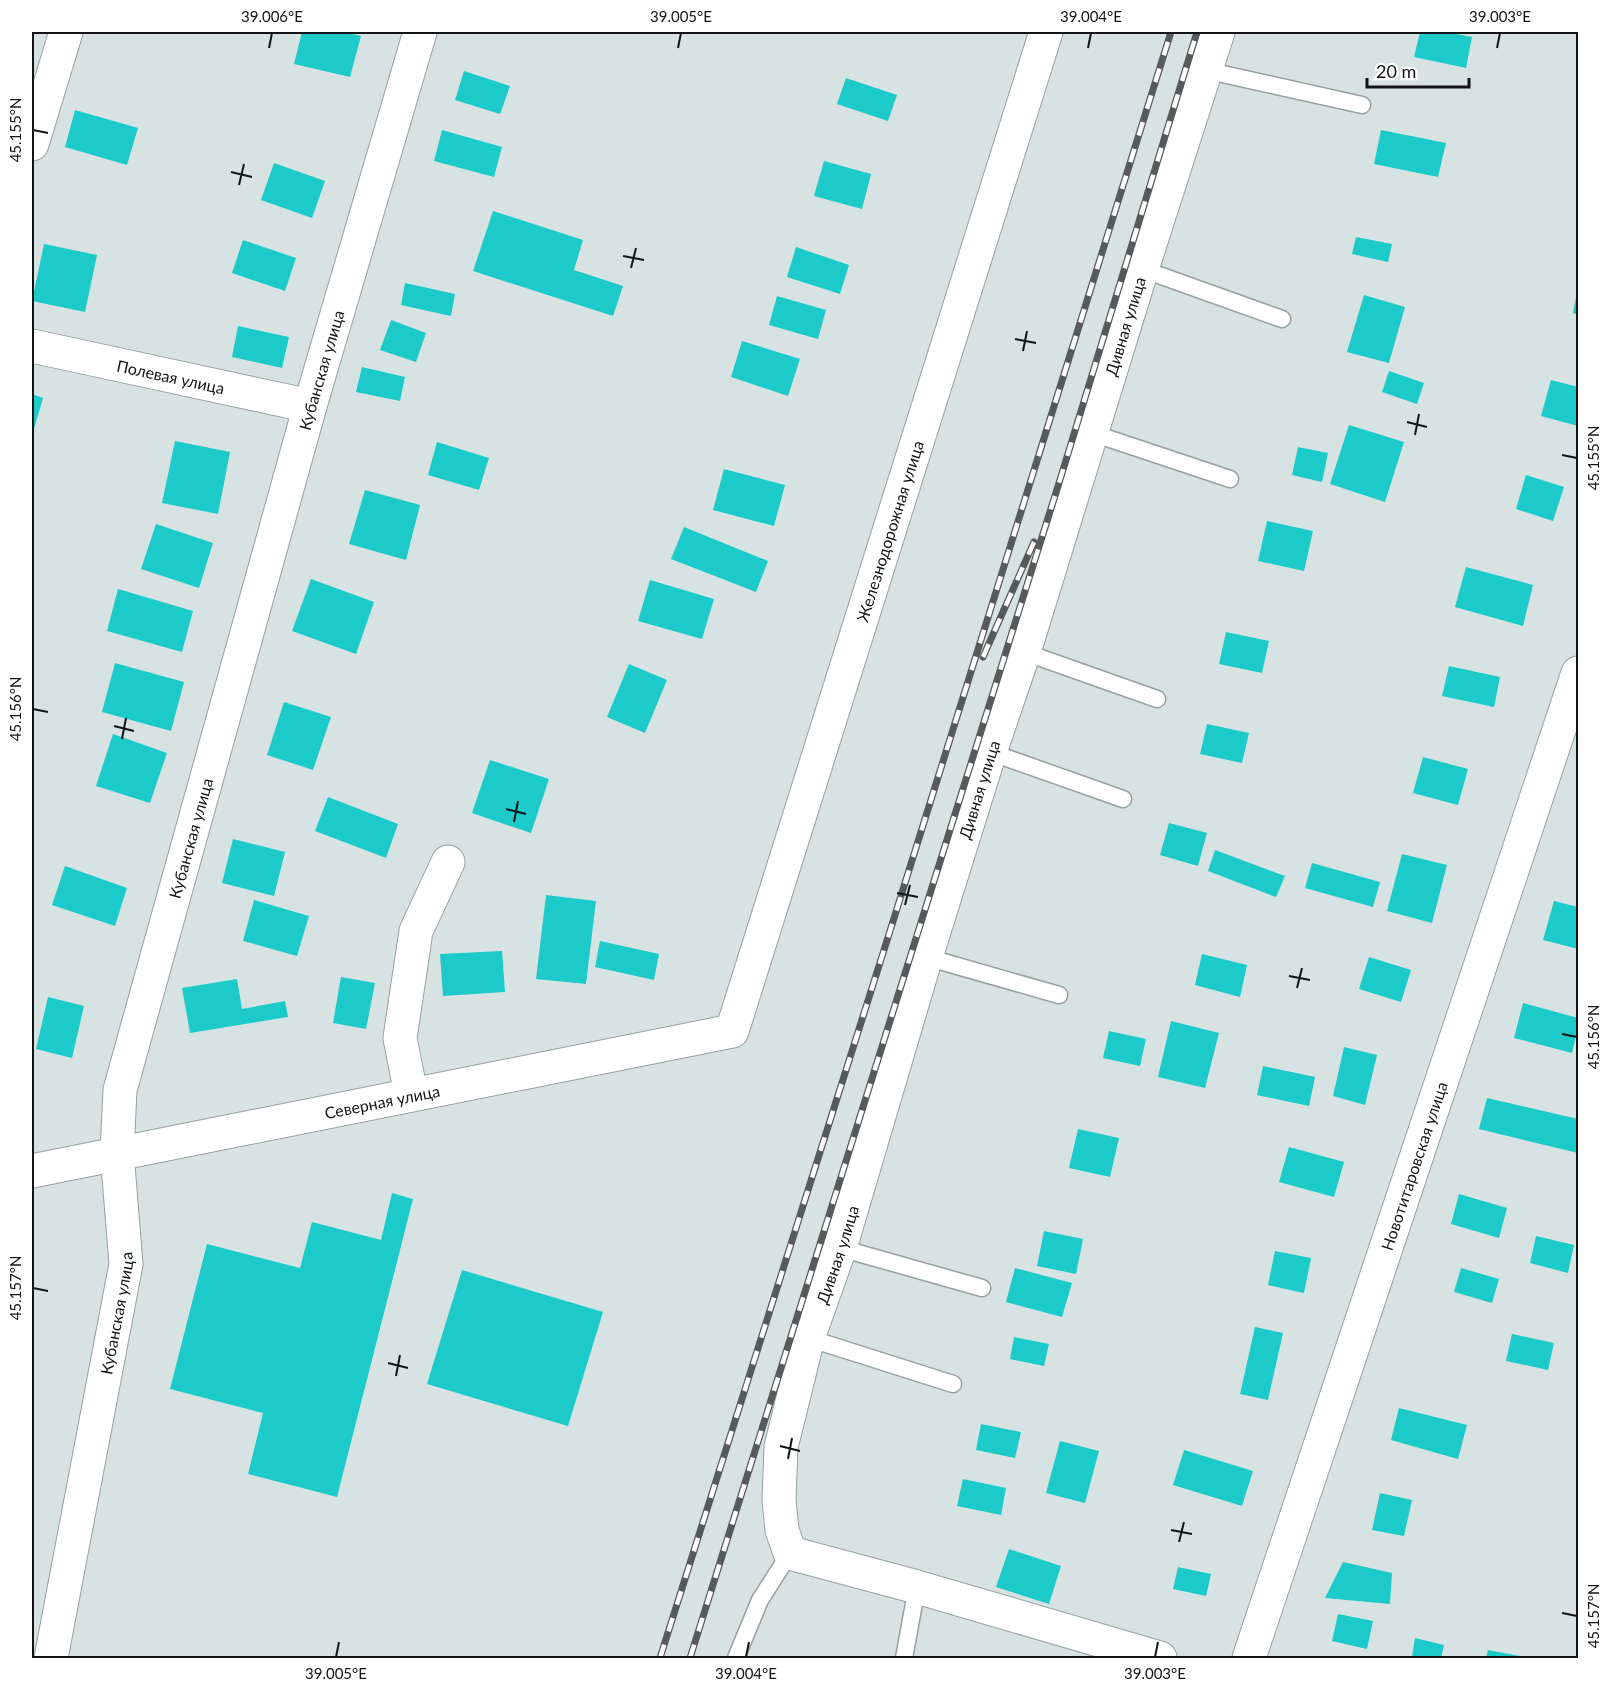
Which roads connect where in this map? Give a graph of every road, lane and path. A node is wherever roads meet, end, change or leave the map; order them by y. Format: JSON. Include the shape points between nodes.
{"nodes":[{"id":1,"x":66,"y":32,"type":"edge"},
{"id":2,"x":420,"y":32,"type":"edge"},
{"id":3,"x":1046,"y":32,"type":"edge"},
{"id":4,"x":1218,"y":32,"type":"edge"},
{"id":5,"x":1205,"y":70,"type":"junction"},
{"id":6,"x":1362,"y":105,"type":"dead end"},
{"id":7,"x":32,"y":144,"type":"edge"},
{"id":8,"x":1142,"y":269,"type":"junction"},
{"id":9,"x":1282,"y":319,"type":"dead end"},
{"id":10,"x":32,"y":346,"type":"edge"},
{"id":11,"x":310,"y":406,"type":"junction"},
{"id":12,"x":1092,"y":433,"type":"junction"},
{"id":13,"x":1230,"y":479,"type":"dead end"},
{"id":14,"x":1024,"y":652,"type":"junction"},
{"id":15,"x":1578,"y":673,"type":"edge"},
{"id":16,"x":1157,"y":699,"type":"dead end"},
{"id":17,"x":990,"y":752,"type":"junction"},
{"id":18,"x":1122,"y":799,"type":"dead end"},
{"id":19,"x":448,"y":862,"type":"dead end"},
{"id":20,"x":926,"y":957,"type":"junction"},
{"id":21,"x":1059,"y":995,"type":"dead end"},
{"id":22,"x":732,"y":1031,"type":"joint"},
{"id":23,"x":411,"y":1095,"type":"junction"},
{"id":24,"x":117,"y":1154,"type":"junction"},
{"id":25,"x":32,"y":1171,"type":"edge"},
{"id":26,"x":840,"y":1248,"type":"junction"},
{"id":27,"x":982,"y":1288,"type":"dead end"},
{"id":28,"x":808,"y":1338,"type":"junction"},
{"id":29,"x":953,"y":1384,"type":"dead end"},
{"id":30,"x":790,"y":1553,"type":"junction"},
{"id":31,"x":917,"y":1587,"type":"junction"},
{"id":32,"x":51,"y":1659,"type":"edge"},
{"id":33,"x":736,"y":1659,"type":"edge"},
{"id":34,"x":904,"y":1659,"type":"edge"},
{"id":35,"x":1160,"y":1659,"type":"edge"},
{"id":36,"x":1249,"y":1659,"type":"edge"}],
"edges":[{"from":1,"to":7,"type":"street"},
{"from":2,"to":11,"type":"street","name":"Кубанская улица"},
{"from":3,"to":22,"type":"street","name":"Железнодорожная улица"},
{"from":4,"to":5,"type":"street","name":"Дивная улица"},
{"from":5,"to":6,"type":"lane"},
{"from":5,"to":8,"type":"street","name":"Дивная улица"},
{"from":8,"to":9,"type":"lane"},
{"from":8,"to":12,"type":"street","name":"Дивная улица"},
{"from":10,"to":11,"type":"street","name":"Полевая улица"},
{"from":11,"to":24,"type":"street","name":"Кубанская улица","via":[[120,1090]]},
{"from":12,"to":13,"type":"lane"},
{"from":12,"to":14,"type":"street","name":"Дивная улица"},
{"from":14,"to":16,"type":"lane"},
{"from":14,"to":17,"type":"street","name":"Дивная улица"},
{"from":15,"to":36,"type":"street","name":"Новотитаровская улица"},
{"from":17,"to":18,"type":"lane"},
{"from":17,"to":20,"type":"street","name":"Дивная улица"},
{"from":19,"to":23,"type":"street","via":[[416,930],[400,1038]]},
{"from":20,"to":21,"type":"lane"},
{"from":20,"to":26,"type":"street","name":"Дивная улица"},
{"from":22,"to":23,"type":"street","name":"Северная улица"},
{"from":23,"to":24,"type":"street","name":"Северная улица"},
{"from":24,"to":25,"type":"street","name":"Северная улица"},
{"from":24,"to":32,"type":"street","name":"Кубанская улица","via":[[126,1263]]},
{"from":26,"to":27,"type":"lane"},
{"from":26,"to":28,"type":"street","name":"Дивная улица"},
{"from":28,"to":29,"type":"lane"},
{"from":28,"to":30,"type":"street","name":"Дивная улица","via":[[781,1447],[778,1500]]},
{"from":30,"to":31,"type":"street"},
{"from":30,"to":33,"type":"lane","via":[[760,1600]]},
{"from":31,"to":34,"type":"lane"},
{"from":31,"to":35,"type":"street"}]}
